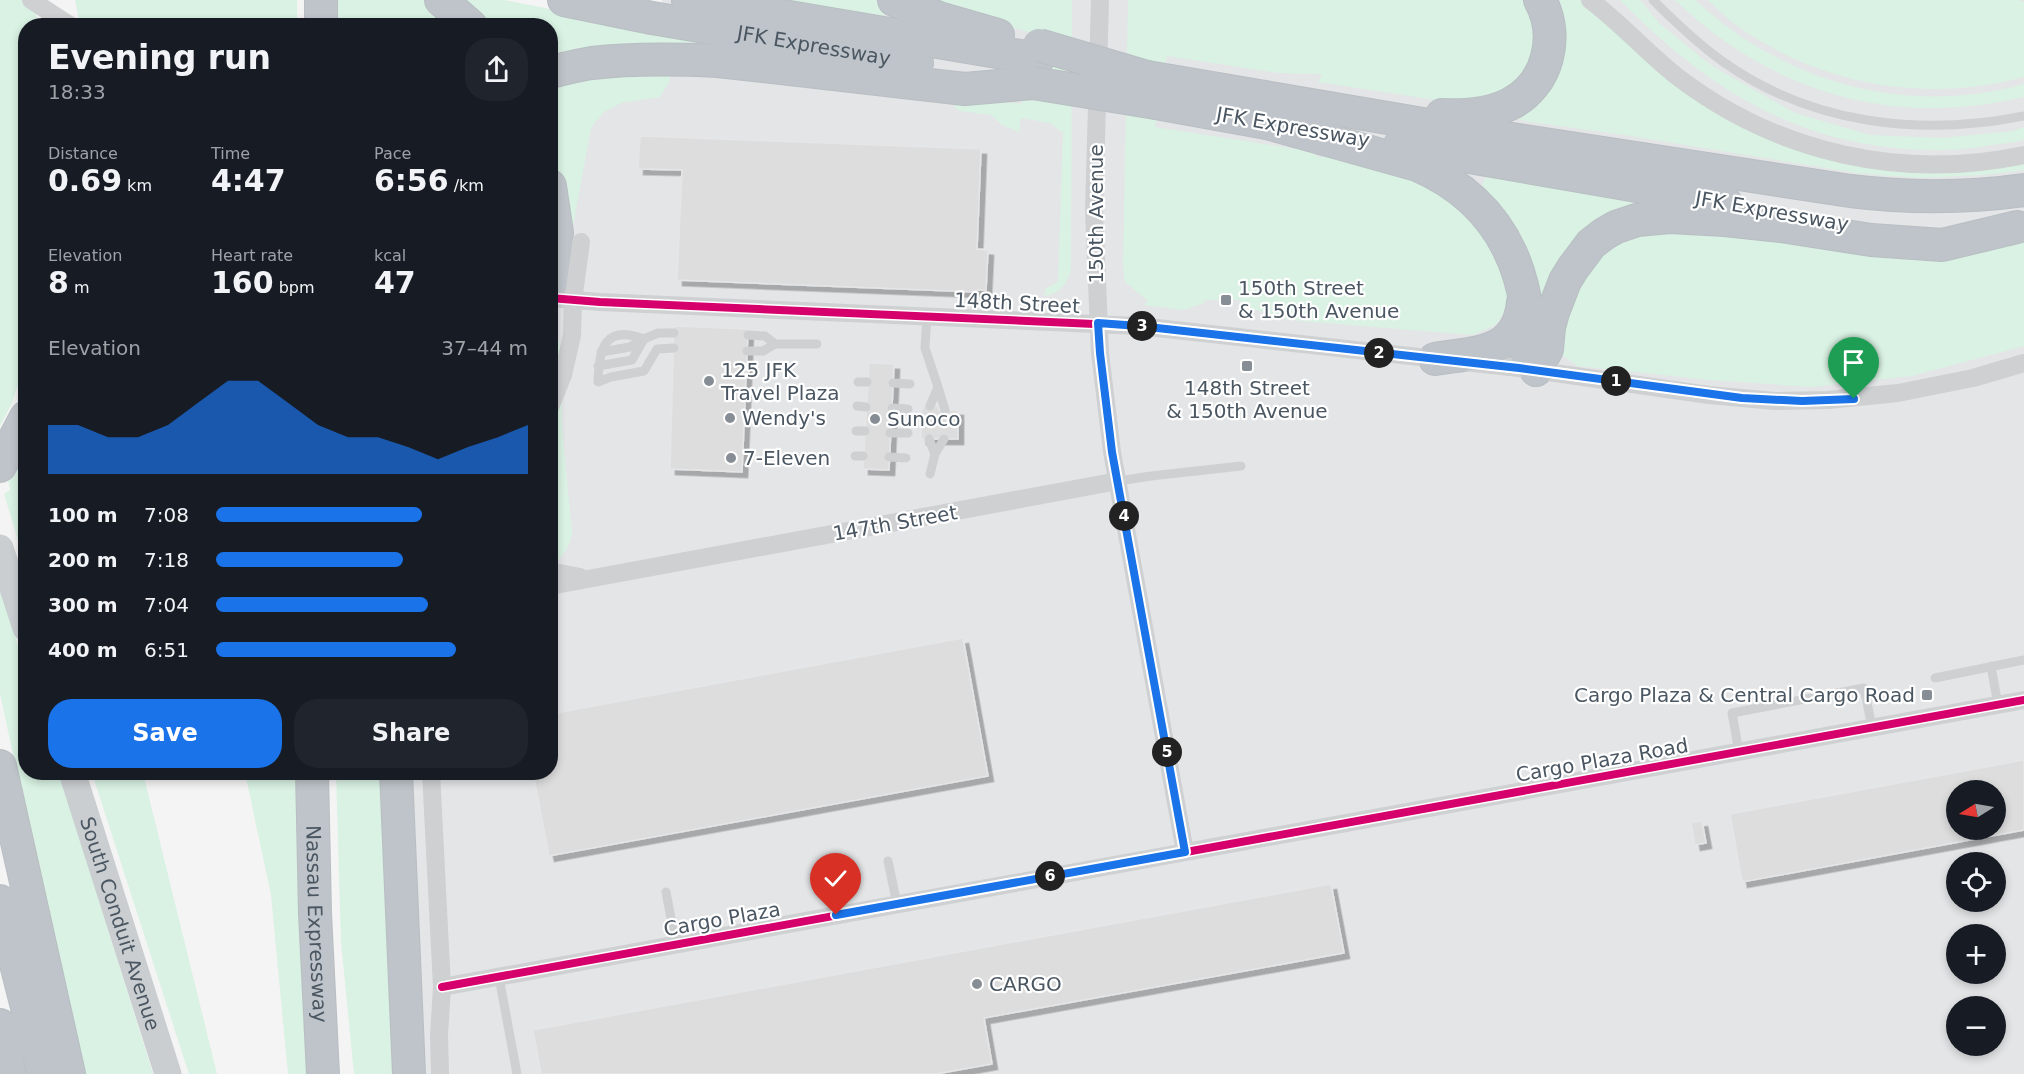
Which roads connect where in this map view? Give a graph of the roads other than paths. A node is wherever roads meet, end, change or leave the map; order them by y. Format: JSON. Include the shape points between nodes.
{"nodes":[{"id":1,"x":32,"y":0,"type":"edge"},
{"id":2,"x":51,"y":0,"type":"edge"},
{"id":3,"x":306,"y":0,"type":"edge"},
{"id":4,"x":321,"y":0,"type":"edge"},
{"id":5,"x":441,"y":0,"type":"edge"},
{"id":6,"x":564,"y":0,"type":"edge"},
{"id":7,"x":688,"y":0,"type":"edge"},
{"id":8,"x":894,"y":0,"type":"edge"},
{"id":9,"x":1100,"y":0,"type":"edge"},
{"id":10,"x":1540,"y":0,"type":"edge"},
{"id":11,"x":1590,"y":0,"type":"edge"},
{"id":12,"x":1653,"y":0,"type":"edge"},
{"id":13,"x":56,"y":18,"type":"edge"},
{"id":14,"x":59,"y":18,"type":"edge"},
{"id":15,"x":306,"y":18,"type":"edge"},
{"id":16,"x":321,"y":18,"type":"edge"},
{"id":17,"x":462,"y":18,"type":"edge"},
{"id":18,"x":1037,"y":62,"type":"junction"},
{"id":19,"x":558,"y":70,"type":"edge"},
{"id":20,"x":1155,"y":87,"type":"junction"},
{"id":21,"x":1341,"y":111,"type":"junction"},
{"id":22,"x":2024,"y":116,"type":"edge"},
{"id":23,"x":1267,"y":123,"type":"junction"},
{"id":24,"x":2024,"y":155,"type":"edge"},
{"id":25,"x":2024,"y":181,"type":"edge"},
{"id":26,"x":2024,"y":190,"type":"edge"},
{"id":27,"x":1969,"y":196,"type":"junction"},
{"id":28,"x":2020,"y":226,"type":"edge"},
{"id":29,"x":581,"y":242,"type":"dead end"},
{"id":30,"x":558,"y":245,"type":"edge"},
{"id":31,"x":1523,"y":289,"type":"junction"},
{"id":32,"x":562,"y":294,"type":"edge"},
{"id":33,"x":927,"y":315,"type":"junction"},
{"id":34,"x":1098,"y":323,"type":"junction"},
{"id":35,"x":674,"y":333,"type":"dead end"},
{"id":36,"x":748,"y":335,"type":"dead end"},
{"id":37,"x":644,"y":339,"type":"junction"},
{"id":38,"x":775,"y":344,"type":"junction"},
{"id":39,"x":817,"y":344,"type":"dead end"},
{"id":40,"x":674,"y":348,"type":"dead end"},
{"id":41,"x":747,"y":351,"type":"dead end"},
{"id":42,"x":1435,"y":359,"type":"junction"},
{"id":43,"x":2024,"y":363,"type":"edge"},
{"id":44,"x":598,"y":366,"type":"junction"},
{"id":45,"x":1536,"y":370,"type":"junction"},
{"id":46,"x":893,"y":383,"type":"dead end"},
{"id":47,"x":909,"y":384,"type":"dead end"},
{"id":48,"x":558,"y":386,"type":"edge"},
{"id":49,"x":938,"y":387,"type":"junction"},
{"id":50,"x":930,"y":406,"type":"dead end"},
{"id":51,"x":892,"y":408,"type":"dead end"},
{"id":52,"x":908,"y":409,"type":"dead end"},
{"id":53,"x":945,"y":410,"type":"dead end"},
{"id":54,"x":18,"y":432,"type":"edge"},
{"id":55,"x":890,"y":433,"type":"dead end"},
{"id":56,"x":908,"y":433,"type":"dead end"},
{"id":57,"x":929,"y":439,"type":"dead end"},
{"id":58,"x":944,"y":439,"type":"dead end"},
{"id":59,"x":935,"y":454,"type":"junction"},
{"id":60,"x":889,"y":457,"type":"dead end"},
{"id":61,"x":906,"y":458,"type":"dead end"},
{"id":62,"x":0,"y":466,"type":"edge"},
{"id":63,"x":1240,"y":466,"type":"dead end"},
{"id":64,"x":930,"y":474,"type":"dead end"},
{"id":65,"x":1118,"y":482,"type":"junction"},
{"id":66,"x":0,"y":548,"type":"edge"},
{"id":67,"x":558,"y":572,"type":"edge"},
{"id":68,"x":588,"y":578,"type":"junction"},
{"id":69,"x":558,"y":584,"type":"edge"},
{"id":70,"x":18,"y":603,"type":"edge"},
{"id":71,"x":2024,"y":660,"type":"edge"},
{"id":72,"x":1991,"y":666,"type":"junction"},
{"id":73,"x":1935,"y":678,"type":"dead end"},
{"id":74,"x":2024,"y":700,"type":"edge"},
{"id":75,"x":1998,"y":705,"type":"junction"},
{"id":76,"x":1872,"y":728,"type":"junction"},
{"id":77,"x":1739,"y":752,"type":"junction"},
{"id":78,"x":0,"y":766,"type":"edge"},
{"id":79,"x":75,"y":780,"type":"edge"},
{"id":80,"x":312,"y":780,"type":"edge"},
{"id":81,"x":396,"y":780,"type":"edge"},
{"id":82,"x":431,"y":780,"type":"edge"},
{"id":83,"x":1185,"y":852,"type":"junction"},
{"id":84,"x":888,"y":861,"type":"dead end"},
{"id":85,"x":666,"y":892,"type":"dead end"},
{"id":86,"x":0,"y":901,"type":"edge"},
{"id":87,"x":897,"y":904,"type":"junction"},
{"id":88,"x":315,"y":913,"type":"junction"},
{"id":89,"x":676,"y":945,"type":"junction"},
{"id":90,"x":499,"y":977,"type":"junction"},
{"id":91,"x":442,"y":987,"type":"junction"},
{"id":92,"x":0,"y":1025,"type":"edge"},
{"id":93,"x":10,"y":1074,"type":"edge"},
{"id":94,"x":44,"y":1074,"type":"edge"},
{"id":95,"x":69,"y":1074,"type":"edge"},
{"id":96,"x":168,"y":1074,"type":"edge"},
{"id":97,"x":323,"y":1074,"type":"edge"},
{"id":98,"x":340,"y":1074,"type":"edge"},
{"id":99,"x":409,"y":1074,"type":"edge"},
{"id":100,"x":440,"y":1074,"type":"edge"},
{"id":101,"x":517,"y":1074,"type":"edge"}],
"edges":[{"from":1,"to":14,"type":"street","bridge":true},
{"from":2,"to":13,"type":"highway"},
{"from":3,"to":15,"type":"highway"},
{"from":4,"to":16,"type":"highway"},
{"from":5,"to":17,"type":"highway"},
{"from":6,"to":18,"type":"highway","name":"JFK Expressway","via":[[675,22]]},
{"from":7,"to":18,"type":"highway","name":"JFK Expressway"},
{"from":8,"to":18,"type":"highway","via":[[950,21]]},
{"from":9,"to":34,"type":"street","name":"150th Avenue","via":[[1094,201]]},
{"from":10,"to":21,"type":"highway","via":[[1550,32],[1546,62],[1529,90],[1511,104],[1456,115]]},
{"from":11,"to":24,"type":"street","via":[[1700,93],[1784,138],[1829,152],[1908,164],[1974,163]]},
{"from":12,"to":22,"type":"lane","via":[[1722,61],[1759,84],[1829,112],[1911,126],[1965,126]]},
{"from":18,"to":19,"type":"highway","via":[[965,89],[718,61],[643,59]]},
{"from":18,"to":20,"type":"highway","bridge":true},
{"from":20,"to":21,"type":"highway","name":"JFK Expressway"},
{"from":20,"to":23,"type":"highway","name":"JFK Expressway"},
{"from":21,"to":27,"type":"highway","name":"JFK Expressway","via":[[1850,191]]},
{"from":23,"to":28,"type":"highway","name":"JFK Expressway","via":[[1866,227],[1942,231]]},
{"from":23,"to":31,"type":"highway","via":[[1405,161],[1440,176],[1474,201],[1500,232]]},
{"from":25,"to":27,"type":"highway"},
{"from":26,"to":27,"type":"highway","name":"JFK Expressway"},
{"from":28,"to":45,"type":"highway","via":[[1942,245],[1871,240],[1725,220],[1637,220],[1604,234],[1573,268],[1553,312],[1547,350]]},
{"from":29,"to":32,"type":"street"},
{"from":30,"to":32,"type":"highway"},
{"from":31,"to":42,"type":"highway","via":[[1520,322],[1506,341],[1483,351]]},
{"from":31,"to":45,"type":"highway","via":[[1528,357]]},
{"from":32,"to":33,"type":"street","name":"148th Street"},
{"from":32,"to":48,"type":"street","via":[[572,335]]},
{"from":33,"to":34,"type":"street","name":"148th Street"},
{"from":33,"to":49,"type":"lane","via":[[925,348]]},
{"from":34,"to":42,"type":"street","name":"148th Street"},
{"from":34,"to":65,"type":"street","name":"150th Avenue"},
{"from":35,"to":37,"type":"lane","via":[[658,333]]},
{"from":36,"to":38,"type":"lane","via":[[765,336]]},
{"from":37,"to":44,"type":"lane","via":[[632,360]]},
{"from":37,"to":44,"type":"lane","via":[[630,347],[600,352]]},
{"from":38,"to":39,"type":"lane"},
{"from":38,"to":41,"type":"lane","via":[[764,351]]},
{"from":40,"to":44,"type":"lane","via":[[657,349],[644,371],[598,382]]},
{"from":42,"to":45,"type":"street","name":"148th Street"},
{"from":43,"to":45,"type":"street","name":"148th Street","via":[[1898,393],[1802,401],[1709,395]]},
{"from":46,"to":47,"type":"lane"},
{"from":49,"to":50,"type":"lane"},
{"from":49,"to":53,"type":"lane"},
{"from":51,"to":52,"type":"lane"},
{"from":54,"to":62,"type":"highway"},
{"from":55,"to":56,"type":"lane"},
{"from":57,"to":59,"type":"lane"},
{"from":58,"to":59,"type":"lane"},
{"from":59,"to":64,"type":"lane"},
{"from":60,"to":61,"type":"lane"},
{"from":63,"to":65,"type":"lane","name":"147th Street"},
{"from":65,"to":68,"type":"street","name":"147th Street"},
{"from":65,"to":83,"type":"street","name":"150th Avenue"},
{"from":66,"to":70,"type":"main road"},
{"from":67,"to":68,"type":"street","name":"147th Street"},
{"from":68,"to":69,"type":"street"},
{"from":71,"to":72,"type":"lane"},
{"from":72,"to":73,"type":"lane"},
{"from":72,"to":75,"type":"lane"},
{"from":74,"to":75,"type":"street","name":"Cargo Plaza Road"},
{"from":75,"to":76,"type":"street","name":"Cargo Plaza Road"},
{"from":76,"to":77,"type":"street","name":"Cargo Plaza Road"},
{"from":76,"to":77,"type":"lane","via":[[1864,688],[1732,713]]},
{"from":77,"to":83,"type":"street","name":"Cargo Plaza Road"},
{"from":78,"to":95,"type":"highway"},
{"from":79,"to":96,"type":"main road","name":"South Conduit Avenue"},
{"from":80,"to":88,"type":"highway","name":"Nassau Expressway"},
{"from":81,"to":99,"type":"highway"},
{"from":82,"to":91,"type":"street"},
{"from":83,"to":87,"type":"street","name":"Cargo Plaza"},
{"from":84,"to":87,"type":"lane"},
{"from":85,"to":89,"type":"lane"},
{"from":86,"to":94,"type":"highway"},
{"from":87,"to":89,"type":"street","name":"Cargo Plaza"},
{"from":88,"to":97,"type":"highway","name":"Nassau Expressway"},
{"from":88,"to":98,"type":"highway"},
{"from":89,"to":90,"type":"street","name":"Cargo Plaza"},
{"from":90,"to":91,"type":"street","name":"Cargo Plaza"},
{"from":90,"to":101,"type":"lane"},
{"from":91,"to":100,"type":"street"},
{"from":92,"to":93,"type":"highway"}]}
